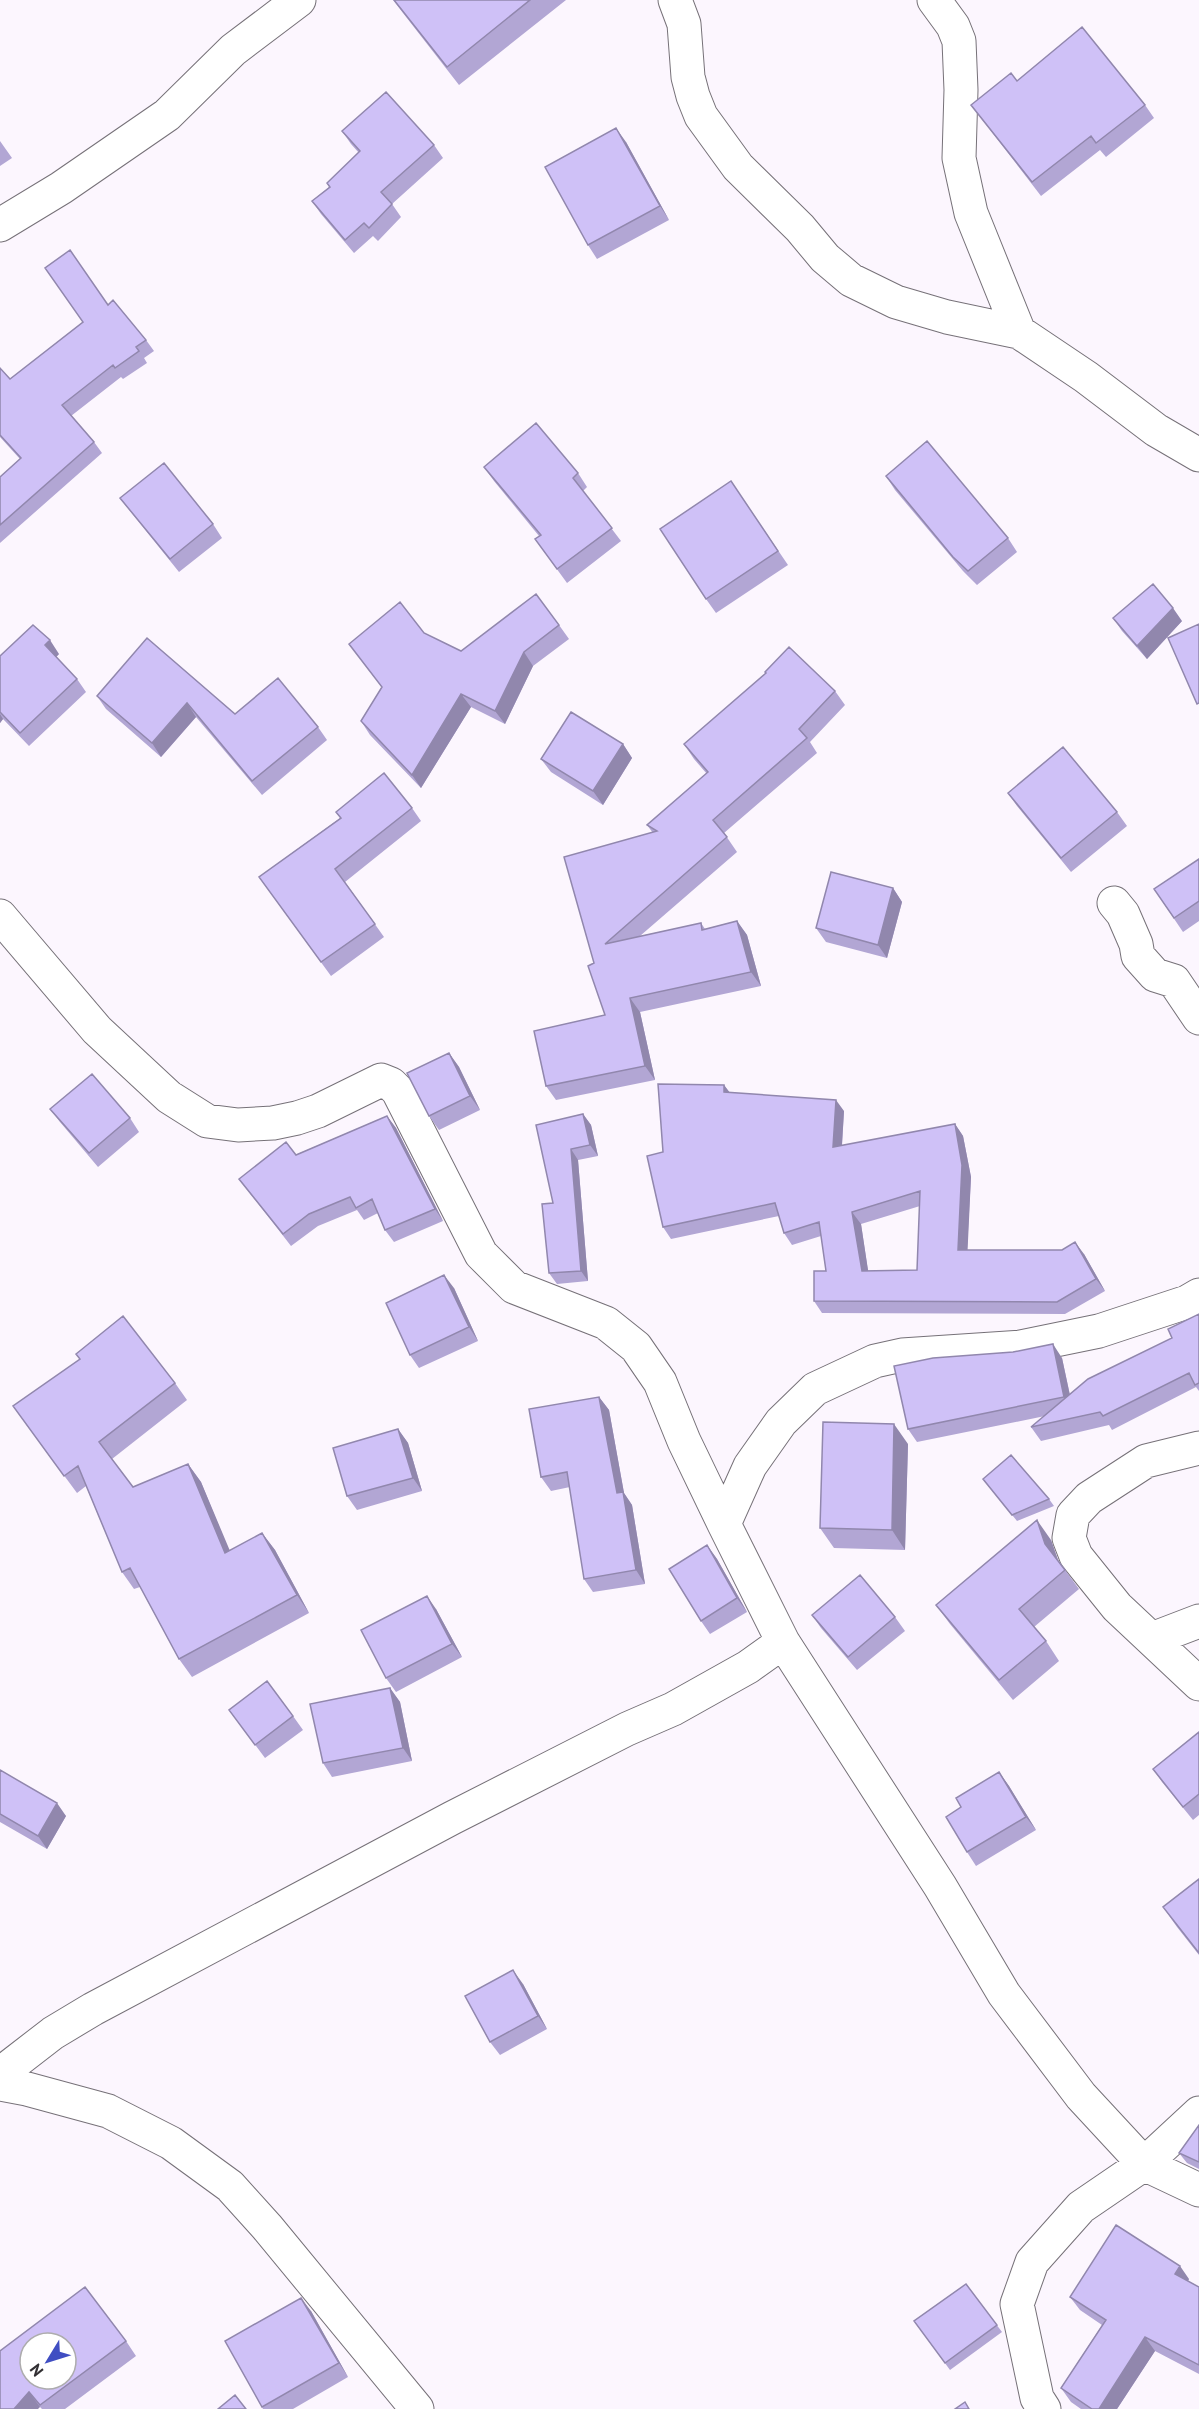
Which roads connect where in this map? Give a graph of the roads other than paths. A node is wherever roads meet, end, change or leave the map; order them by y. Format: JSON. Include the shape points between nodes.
{"nodes":[{"id":1,"x":299,"y":0,"type":"edge"},
{"id":2,"x":675,"y":0,"type":"edge"},
{"id":3,"x":934,"y":0,"type":"edge"},
{"id":4,"x":0,"y":225,"type":"edge"},
{"id":5,"x":1019,"y":332,"type":"junction"},
{"id":6,"x":1199,"y":455,"type":"edge"},
{"id":7,"x":1114,"y":903,"type":"dead end"},
{"id":8,"x":0,"y":916,"type":"edge"},
{"id":9,"x":1199,"y":1018,"type":"edge"},
{"id":10,"x":1199,"y":1295,"type":"edge"},
{"id":11,"x":1199,"y":1448,"type":"edge"},
{"id":12,"x":724,"y":1524,"type":"junction"},
{"id":13,"x":1199,"y":1622,"type":"edge"},
{"id":14,"x":1152,"y":1639,"type":"junction"},
{"id":15,"x":783,"y":1642,"type":"junction"},
{"id":16,"x":1199,"y":1684,"type":"edge"},
{"id":17,"x":0,"y":2074,"type":"edge"},
{"id":18,"x":0,"y":2084,"type":"edge"},
{"id":19,"x":1199,"y":2114,"type":"edge"},
{"id":20,"x":1144,"y":2164,"type":"junction"},
{"id":21,"x":1199,"y":2190,"type":"edge"},
{"id":22,"x":417,"y":2409,"type":"edge"},
{"id":23,"x":1044,"y":2409,"type":"edge"}],
"edges":[{"from":1,"to":4,"type":"street","via":[[233,50],[167,115]]},
{"from":2,"to":5,"type":"street","via":[[684,24],[688,77],[701,116],[738,167],[825,258],[851,280],[896,302]]},
{"from":3,"to":5,"type":"street","via":[[959,41],[959,158],[971,213]]},
{"from":5,"to":6,"type":"street","via":[[1156,430]]},
{"from":7,"to":9,"type":"street","via":[[1123,914],[1138,956],[1155,975],[1174,981]]},
{"from":8,"to":12,"type":"street","via":[[97,1030],[169,1097],[207,1121],[273,1124],[318,1111],[381,1080],[391,1084],[481,1254],[514,1287],[606,1323],[636,1347],[660,1382]]},
{"from":10,"to":12,"type":"street","via":[[1099,1331],[1032,1345],[902,1355],[875,1361],[815,1389],[781,1422],[750,1466]]},
{"from":11,"to":14,"type":"street","via":[[1146,1461],[1089,1497],[1073,1515],[1069,1538],[1076,1556],[1117,1607]]},
{"from":12,"to":15,"type":"street"},
{"from":13,"to":14,"type":"street"},
{"from":14,"to":16,"type":"street"},
{"from":15,"to":17,"type":"street","via":[[748,1667],[673,1709],[452,1818],[93,2009],[53,2033]]},
{"from":15,"to":20,"type":"street","via":[[940,1886],[1004,1994],[1081,2096]]},
{"from":18,"to":22,"type":"street","via":[[108,2111],[171,2143],[230,2186]]},
{"from":19,"to":20,"type":"street"},
{"from":20,"to":21,"type":"street"},
{"from":20,"to":23,"type":"street","via":[[1081,2207],[1032,2262],[1017,2304],[1037,2398]]}]}
